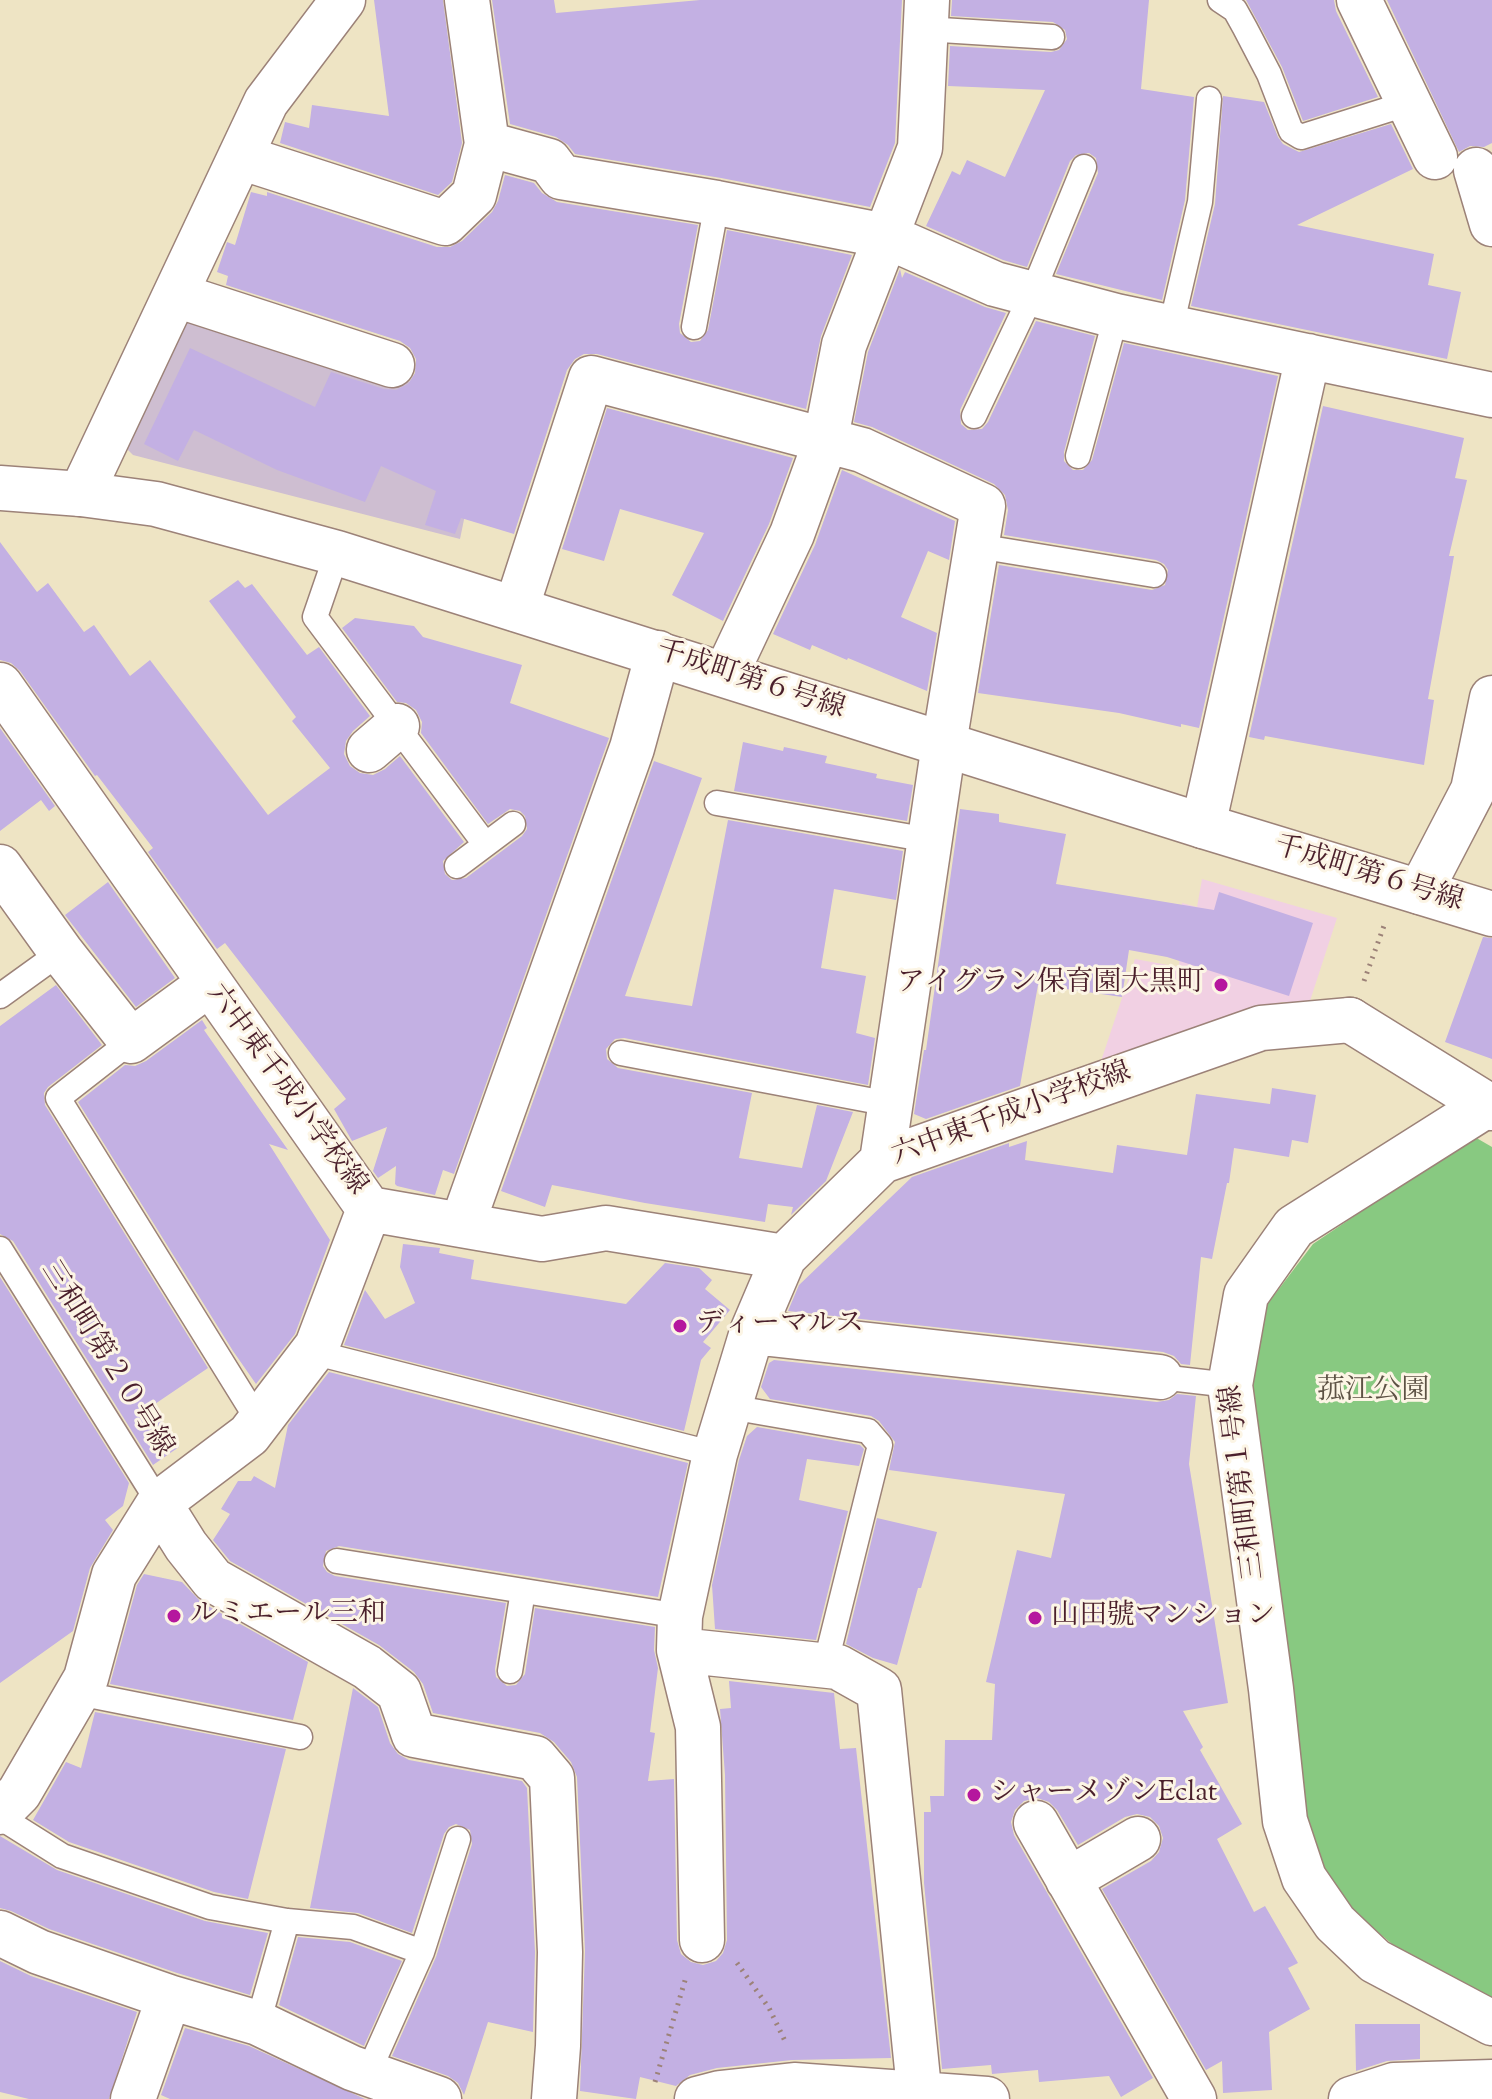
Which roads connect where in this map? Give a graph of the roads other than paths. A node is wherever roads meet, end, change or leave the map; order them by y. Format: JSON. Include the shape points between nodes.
{"nodes":[{"id":1,"x":343,"y":0,"type":"edge"},
{"id":2,"x":467,"y":0,"type":"edge"},
{"id":3,"x":1220,"y":0,"type":"edge"},
{"id":4,"x":1359,"y":0,"type":"edge"},
{"id":5,"x":926,"y":15,"type":"edge"},
{"id":6,"x":1052,"y":37,"type":"dead end"},
{"id":7,"x":1209,"y":99,"type":"dead end"},
{"id":8,"x":1409,"y":103,"type":"junction"},
{"id":9,"x":487,"y":144,"type":"junction"},
{"id":10,"x":240,"y":157,"type":"junction"},
{"id":11,"x":1435,"y":157,"type":"dead end"},
{"id":12,"x":1084,"y":167,"type":"dead end"},
{"id":13,"x":1476,"y":170,"type":"dead end"},
{"id":14,"x":717,"y":203,"type":"junction"},
{"id":15,"x":1492,"y":224,"type":"edge"},
{"id":16,"x":886,"y":236,"type":"junction"},
{"id":17,"x":1032,"y":294,"type":"junction"},
{"id":18,"x":176,"y":295,"type":"junction"},
{"id":19,"x":1116,"y":316,"type":"junction"},
{"id":20,"x":694,"y":327,"type":"dead end"},
{"id":21,"x":1171,"y":327,"type":"junction"},
{"id":22,"x":1308,"y":356,"type":"junction"},
{"id":23,"x":392,"y":365,"type":"dead end"},
{"id":24,"x":1492,"y":395,"type":"edge"},
{"id":25,"x":974,"y":416,"type":"dead end"},
{"id":26,"x":825,"y":443,"type":"junction"},
{"id":27,"x":1078,"y":456,"type":"dead end"},
{"id":28,"x":0,"y":488,"type":"edge"},
{"id":29,"x":81,"y":494,"type":"junction"},
{"id":30,"x":977,"y":546,"type":"junction"},
{"id":31,"x":337,"y":553,"type":"junction"},
{"id":32,"x":1154,"y":575,"type":"dead end"},
{"id":33,"x":516,"y":609,"type":"junction"},
{"id":34,"x":658,"y":653,"type":"junction"},
{"id":35,"x":726,"y":674,"type":"junction"},
{"id":36,"x":0,"y":685,"type":"edge"},
{"id":37,"x":1492,"y":698,"type":"edge"},
{"id":38,"x":944,"y":744,"type":"junction"},
{"id":39,"x":1483,"y":792,"type":"edge"},
{"id":40,"x":717,"y":803,"type":"dead end"},
{"id":41,"x":513,"y":824,"type":"dead end"},
{"id":42,"x":1203,"y":826,"type":"junction"},
{"id":43,"x":929,"y":840,"type":"junction"},
{"id":44,"x":485,"y":844,"type":"junction"},
{"id":45,"x":457,"y":866,"type":"dead end"},
{"id":46,"x":0,"y":867,"type":"edge"},
{"id":47,"x":1420,"y":892,"type":"junction"},
{"id":48,"x":1492,"y":914,"type":"edge"},
{"id":49,"x":61,"y":952,"type":"junction"},
{"id":50,"x":209,"y":984,"type":"junction"},
{"id":51,"x":0,"y":996,"type":"edge"},
{"id":52,"x":131,"y":1041,"type":"junction"},
{"id":53,"x":621,"y":1053,"type":"dead end"},
{"id":54,"x":890,"y":1104,"type":"junction"},
{"id":55,"x":1489,"y":1106,"type":"edge"},
{"id":56,"x":882,"y":1161,"type":"junction"},
{"id":57,"x":369,"y":1209,"type":"junction"},
{"id":58,"x":462,"y":1225,"type":"junction"},
{"id":59,"x":0,"y":1249,"type":"edge"},
{"id":60,"x":784,"y":1257,"type":"junction"},
{"id":61,"x":752,"y":1332,"type":"junction"},
{"id":62,"x":312,"y":1352,"type":"junction"},
{"id":63,"x":1160,"y":1377,"type":"joint"},
{"id":64,"x":1230,"y":1385,"type":"junction"},
{"id":65,"x":730,"y":1407,"type":"junction"},
{"id":66,"x":259,"y":1422,"type":"junction"},
{"id":67,"x":715,"y":1454,"type":"junction"},
{"id":68,"x":159,"y":1503,"type":"junction"},
{"id":69,"x":337,"y":1561,"type":"dead end"},
{"id":70,"x":523,"y":1591,"type":"junction"},
{"id":71,"x":680,"y":1633,"type":"junction"},
{"id":72,"x":825,"y":1666,"type":"junction"},
{"id":73,"x":510,"y":1671,"type":"dead end"},
{"id":74,"x":78,"y":1693,"type":"junction"},
{"id":75,"x":300,"y":1737,"type":"dead end"},
{"id":76,"x":0,"y":1815,"type":"edge"},
{"id":77,"x":1036,"y":1823,"type":"dead end"},
{"id":78,"x":458,"y":1839,"type":"dead end"},
{"id":79,"x":1138,"y":1839,"type":"dead end"},
{"id":80,"x":1068,"y":1880,"type":"junction"},
{"id":81,"x":287,"y":1921,"type":"junction"},
{"id":82,"x":0,"y":1933,"type":"edge"},
{"id":83,"x":702,"y":1940,"type":"road end"},
{"id":84,"x":422,"y":1952,"type":"junction"},
{"id":85,"x":169,"y":1997,"type":"junction"},
{"id":86,"x":258,"y":2023,"type":"junction"},
{"id":87,"x":1492,"y":2023,"type":"edge"},
{"id":88,"x":354,"y":2080,"type":"edge"},
{"id":89,"x":1478,"y":2088,"type":"edge"},
{"id":90,"x":920,"y":2096,"type":"edge"},
{"id":91,"x":133,"y":2099,"type":"edge"},
{"id":92,"x":439,"y":2099,"type":"edge"},
{"id":93,"x":554,"y":2099,"type":"edge"},
{"id":94,"x":697,"y":2099,"type":"edge"},
{"id":95,"x":987,"y":2099,"type":"edge"},
{"id":96,"x":1194,"y":2099,"type":"edge"},
{"id":97,"x":1351,"y":2099,"type":"edge"}],
"edges":[{"from":1,"to":10,"type":"street","via":[[266,102]]},
{"from":2,"to":9,"type":"street"},
{"from":3,"to":8,"type":"lane","via":[[1235,10],[1291,131],[1301,137]]},
{"from":4,"to":8,"type":"street"},
{"from":5,"to":6,"type":"lane"},
{"from":5,"to":16,"type":"street","via":[[920,148]]},
{"from":7,"to":21,"type":"lane","via":[[1200,202]]},
{"from":8,"to":11,"type":"street"},
{"from":9,"to":10,"type":"street","via":[[474,195],[445,223]]},
{"from":9,"to":14,"type":"street","via":[[549,161],[561,177]]},
{"from":10,"to":18,"type":"street"},
{"from":12,"to":17,"type":"lane"},
{"from":13,"to":15,"type":"street"},
{"from":14,"to":16,"type":"street"},
{"from":14,"to":20,"type":"lane"},
{"from":16,"to":17,"type":"street","via":[[995,284]]},
{"from":16,"to":26,"type":"street","via":[[844,345]]},
{"from":17,"to":19,"type":"street"},
{"from":17,"to":25,"type":"lane"},
{"from":18,"to":23,"type":"street"},
{"from":18,"to":29,"type":"street"},
{"from":19,"to":21,"type":"street"},
{"from":19,"to":27,"type":"lane"},
{"from":21,"to":22,"type":"street"},
{"from":22,"to":24,"type":"street"},
{"from":22,"to":42,"type":"street"},
{"from":26,"to":30,"type":"street","via":[[862,450],[983,506]]},
{"from":26,"to":33,"type":"street","via":[[591,378]]},
{"from":26,"to":35,"type":"street","via":[[792,534]]},
{"from":28,"to":29,"type":"street","name":"千成町第６号線"},
{"from":29,"to":31,"type":"street","name":"千成町第６号線","via":[[156,504]]},
{"from":30,"to":32,"type":"lane"},
{"from":30,"to":38,"type":"street"},
{"from":31,"to":33,"type":"street","name":"千成町第６号線"},
{"from":31,"to":44,"type":"lane","via":[[315,617],[383,738]]},
{"from":33,"to":34,"type":"street","name":"千成町第６号線"},
{"from":34,"to":35,"type":"street","name":"千成町第６号線"},
{"from":34,"to":58,"type":"street","via":[[632,748]]},
{"from":35,"to":38,"type":"street","name":"千成町第６号線"},
{"from":36,"to":50,"type":"street","name":"六中東千成小学校線"},
{"from":37,"to":39,"type":"street"},
{"from":38,"to":42,"type":"street","name":"千成町第６号線"},
{"from":38,"to":43,"type":"street"},
{"from":39,"to":47,"type":"street"},
{"from":40,"to":43,"type":"lane"},
{"from":41,"to":44,"type":"lane"},
{"from":42,"to":47,"type":"street","name":"千成町第６号線"},
{"from":43,"to":54,"type":"street"},
{"from":44,"to":45,"type":"lane"},
{"from":46,"to":49,"type":"street"},
{"from":47,"to":48,"type":"street","name":"千成町第６号線"},
{"from":49,"to":51,"type":"lane"},
{"from":49,"to":52,"type":"street"},
{"from":50,"to":52,"type":"street"},
{"from":50,"to":57,"type":"street","name":"六中東千成小学校線"},
{"from":52,"to":66,"type":"lane","via":[[58,1098]]},
{"from":53,"to":54,"type":"lane"},
{"from":54,"to":56,"type":"street"},
{"from":55,"to":56,"type":"street","name":"六中東千成小学校線","via":[[1350,1020],[1261,1028]]},
{"from":55,"to":64,"type":"street","name":"三和町第１号線","via":[[1294,1227],[1246,1295]]},
{"from":56,"to":60,"type":"street","name":"六中東千成小学校線"},
{"from":57,"to":58,"type":"street","name":"六中東千成小学校線"},
{"from":57,"to":62,"type":"street"},
{"from":58,"to":60,"type":"street","name":"六中東千成小学校線","via":[[542,1239],[606,1228]]},
{"from":59,"to":68,"type":"lane","name":"三和町第２０号線"},
{"from":60,"to":61,"type":"street"},
{"from":61,"to":63,"type":"street"},
{"from":61,"to":65,"type":"street"},
{"from":62,"to":66,"type":"street"},
{"from":62,"to":67,"type":"lane"},
{"from":63,"to":64,"type":"lane"},
{"from":64,"to":87,"type":"street","name":"三和町第１号線","via":[[1285,1821],[1304,1878],[1335,1923],[1375,1961]]},
{"from":65,"to":67,"type":"street"},
{"from":65,"to":72,"type":"lane","via":[[868,1431],[880,1445]]},
{"from":66,"to":68,"type":"street"},
{"from":67,"to":71,"type":"street"},
{"from":68,"to":74,"type":"street","via":[[114,1575]]},
{"from":68,"to":93,"type":"street","via":[[213,1580],[367,1667],[399,1692],[414,1735],[535,1758],[552,1778],[560,1952]]},
{"from":69,"to":70,"type":"lane"},
{"from":70,"to":71,"type":"lane"},
{"from":70,"to":73,"type":"lane"},
{"from":71,"to":72,"type":"street"},
{"from":71,"to":83,"type":"street","via":[[698,1727]]},
{"from":72,"to":90,"type":"street","via":[[838,1667],[879,1690]]},
{"from":74,"to":75,"type":"lane"},
{"from":74,"to":76,"type":"street","via":[[19,1793]]},
{"from":76,"to":81,"type":"lane","via":[[62,1856],[129,1881],[210,1907]]},
{"from":77,"to":80,"type":"street"},
{"from":78,"to":84,"type":"lane"},
{"from":79,"to":80,"type":"street"},
{"from":80,"to":96,"type":"street"},
{"from":81,"to":84,"type":"lane","via":[[353,1927]]},
{"from":81,"to":86,"type":"lane"},
{"from":82,"to":85,"type":"street"},
{"from":84,"to":88,"type":"lane"},
{"from":85,"to":86,"type":"street"},
{"from":85,"to":91,"type":"street"},
{"from":86,"to":88,"type":"street"},
{"from":88,"to":92,"type":"street"},
{"from":89,"to":97,"type":"street","via":[[1394,2085]]},
{"from":90,"to":94,"type":"street","via":[[794,2085]]},
{"from":90,"to":95,"type":"street"}]}
